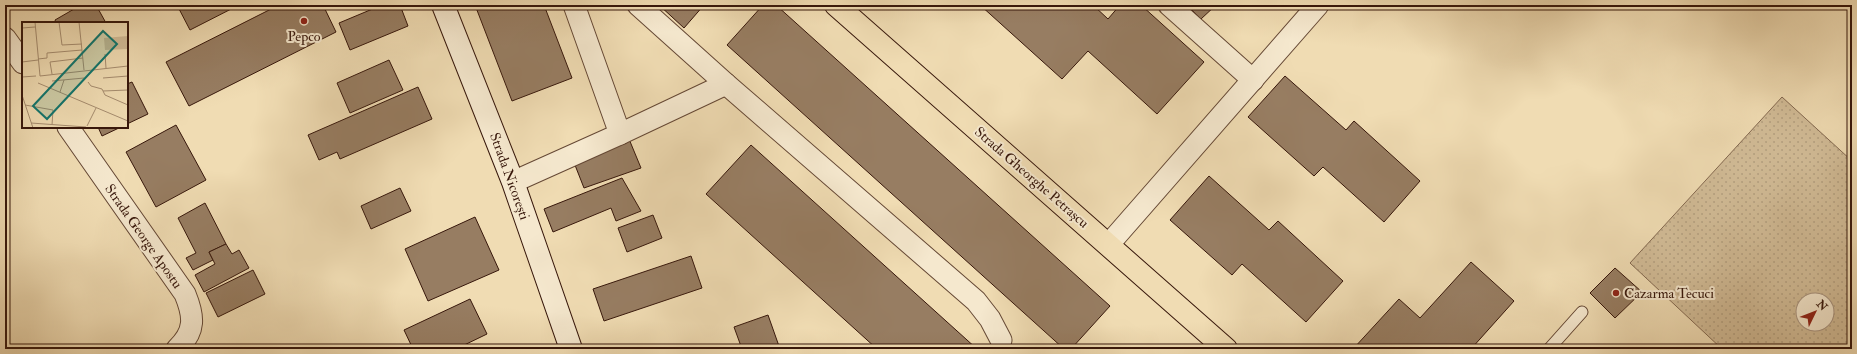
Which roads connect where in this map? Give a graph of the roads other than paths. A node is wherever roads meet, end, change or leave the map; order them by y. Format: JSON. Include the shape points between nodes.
{"nodes":[{"id":1,"x":443,"y":5,"type":"edge"},
{"id":2,"x":574,"y":5,"type":"edge"},
{"id":3,"x":638,"y":5,"type":"edge"},
{"id":4,"x":836,"y":5,"type":"edge"},
{"id":5,"x":1169,"y":5,"type":"edge"},
{"id":6,"x":1318,"y":5,"type":"edge"},
{"id":7,"x":5,"y":38,"type":"edge"},
{"id":8,"x":22,"y":62,"type":"edge"},
{"id":9,"x":1253,"y":80,"type":"junction"},
{"id":10,"x":726,"y":84,"type":"junction"},
{"id":11,"x":69,"y":128,"type":"edge"},
{"id":12,"x":620,"y":134,"type":"junction"},
{"id":13,"x":513,"y":182,"type":"junction"},
{"id":14,"x":1109,"y":244,"type":"junction"},
{"id":15,"x":1582,"y":312,"type":"dead end"},
{"id":16,"x":1002,"y":340,"type":"dead end"},
{"id":17,"x":177,"y":349,"type":"edge"},
{"id":18,"x":571,"y":349,"type":"edge"},
{"id":19,"x":1226,"y":349,"type":"edge"},
{"id":20,"x":1549,"y":349,"type":"edge"}],
"edges":[{"from":1,"to":13,"type":"main road","name":"Strada Nicorești"},
{"from":2,"to":12,"type":"street"},
{"from":3,"to":10,"type":"street"},
{"from":4,"to":14,"type":"main road","name":"Strada Gheorghe Petrașcu"},
{"from":5,"to":9,"type":"street"},
{"from":6,"to":9,"type":"street"},
{"from":7,"to":8,"type":"street"},
{"from":9,"to":14,"type":"street"},
{"from":10,"to":12,"type":"street"},
{"from":10,"to":16,"type":"street","via":[[976,301]]},
{"from":11,"to":17,"type":"street","name":"Strada George Apostu","via":[[185,294],[192,310],[192,326],[184,343]]},
{"from":12,"to":13,"type":"street"},
{"from":13,"to":18,"type":"main road","name":"Strada Nicorești"},
{"from":14,"to":19,"type":"main road","name":"Strada Gheorghe Petrașcu"},
{"from":15,"to":20,"type":"lane"}]}
